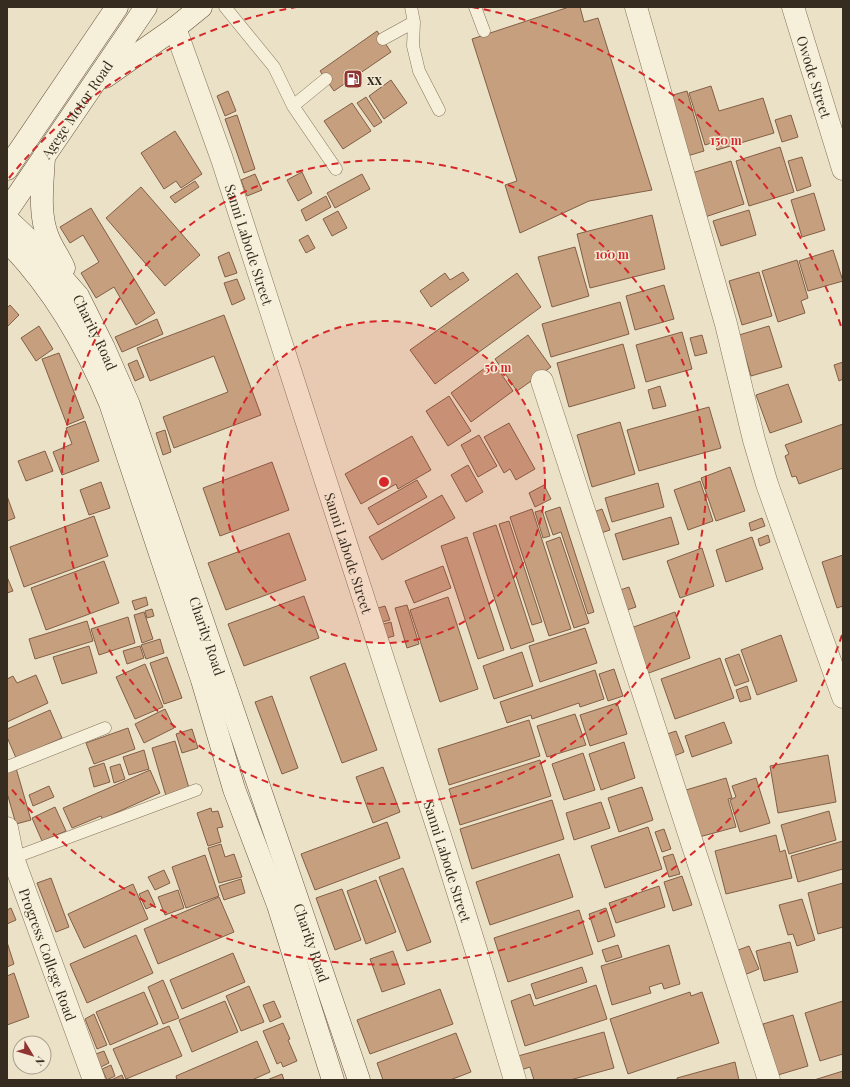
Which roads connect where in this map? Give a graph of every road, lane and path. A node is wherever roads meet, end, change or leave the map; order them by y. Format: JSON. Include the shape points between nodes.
{"nodes":[{"id":1,"x":118,"y":7,"type":"edge"},
{"id":2,"x":146,"y":7,"type":"edge"},
{"id":3,"x":201,"y":7,"type":"edge"},
{"id":4,"x":226,"y":7,"type":"edge"},
{"id":5,"x":411,"y":7,"type":"edge"},
{"id":6,"x":475,"y":7,"type":"edge"},
{"id":7,"x":636,"y":7,"type":"edge"},
{"id":8,"x":793,"y":7,"type":"edge"},
{"id":9,"x":414,"y":22,"type":"junction"},
{"id":10,"x":175,"y":28,"type":"junction"},
{"id":11,"x":484,"y":31,"type":"dead end"},
{"id":12,"x":383,"y":39,"type":"dead end"},
{"id":13,"x":326,"y":79,"type":"dead end"},
{"id":14,"x":94,"y":84,"type":"junction"},
{"id":15,"x":293,"y":106,"type":"junction"},
{"id":16,"x":439,"y":110,"type":"dead end"},
{"id":17,"x":44,"y":156,"type":"junction"},
{"id":18,"x":10,"y":158,"type":"edge"},
{"id":19,"x":336,"y":169,"type":"dead end"},
{"id":20,"x":843,"y":169,"type":"edge"},
{"id":21,"x":7,"y":211,"type":"edge"},
{"id":22,"x":7,"y":219,"type":"edge"},
{"id":23,"x":7,"y":241,"type":"edge"},
{"id":24,"x":7,"y":263,"type":"edge"},
{"id":25,"x":48,"y":289,"type":"junction"},
{"id":26,"x":78,"y":296,"type":"junction"},
{"id":27,"x":542,"y":382,"type":"dead end"},
{"id":28,"x":843,"y":697,"type":"edge"},
{"id":29,"x":106,"y":728,"type":"dead end"},
{"id":30,"x":7,"y":767,"type":"edge"},
{"id":31,"x":196,"y":790,"type":"dead end"},
{"id":32,"x":7,"y":828,"type":"edge"},
{"id":33,"x":13,"y":858,"type":"junction"},
{"id":34,"x":94,"y":1080,"type":"edge"},
{"id":35,"x":333,"y":1080,"type":"edge"},
{"id":36,"x":359,"y":1080,"type":"edge"},
{"id":37,"x":515,"y":1080,"type":"edge"},
{"id":38,"x":769,"y":1080,"type":"edge"}],
"edges":[{"from":1,"to":18,"type":"street","name":"Agege Motor Road"},
{"from":2,"to":14,"type":"street","name":"Agege Motor Road"},
{"from":3,"to":10,"type":"street"},
{"from":4,"to":15,"type":"lane","via":[[274,67]]},
{"from":5,"to":9,"type":"lane"},
{"from":6,"to":11,"type":"lane"},
{"from":7,"to":28,"type":"street","via":[[726,324],[767,484]]},
{"from":8,"to":20,"type":"street","name":"Owode Street"},
{"from":9,"to":12,"type":"lane"},
{"from":9,"to":16,"type":"lane","via":[[413,46],[419,71]]},
{"from":10,"to":14,"type":"street"},
{"from":10,"to":37,"type":"street","name":"Sanni Labode Street","via":[[234,197],[445,851]]},
{"from":13,"to":15,"type":"lane"},
{"from":14,"to":17,"type":"street","name":"Agege Motor Road"},
{"from":15,"to":19,"type":"lane"},
{"from":17,"to":21,"type":"street","name":"Agege Motor Road"},
{"from":17,"to":26,"type":"street","via":[[43,207],[48,237]]},
{"from":22,"to":26,"type":"street","name":"Charity Road"},
{"from":23,"to":25,"type":"street","name":"Charity Road"},
{"from":24,"to":25,"type":"street"},
{"from":25,"to":35,"type":"street","name":"Charity Road","via":[[81,342],[110,403],[200,672],[234,789],[278,905]]},
{"from":26,"to":36,"type":"street","name":"Charity Road","via":[[129,405]]},
{"from":27,"to":38,"type":"street"},
{"from":29,"to":30,"type":"lane"},
{"from":31,"to":33,"type":"lane"},
{"from":32,"to":33,"type":"street","name":"Progress College Road"},
{"from":33,"to":34,"type":"street","name":"Progress College Road"}]}
